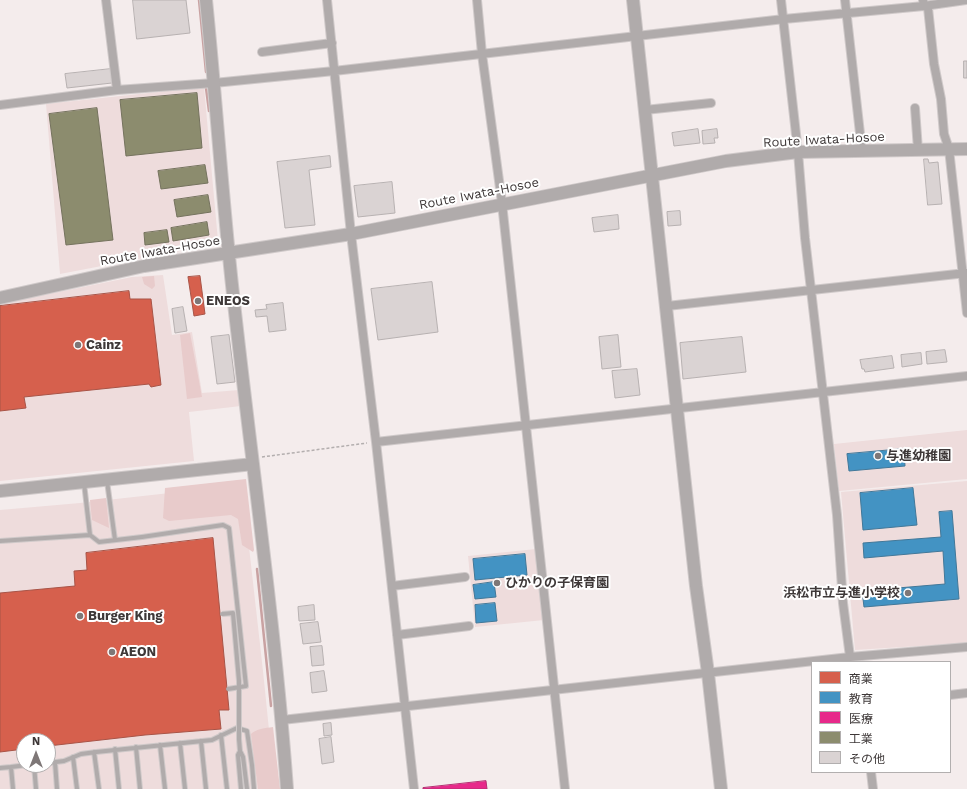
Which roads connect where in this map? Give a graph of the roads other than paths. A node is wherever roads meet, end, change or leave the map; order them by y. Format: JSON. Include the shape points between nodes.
{"nodes":[{"id":1,"x":106,"y":0,"type":"edge"},
{"id":2,"x":206,"y":0,"type":"edge"},
{"id":3,"x":327,"y":0,"type":"edge"},
{"id":4,"x":477,"y":0,"type":"edge"},
{"id":5,"x":632,"y":0,"type":"edge"},
{"id":6,"x":782,"y":0,"type":"edge"},
{"id":7,"x":845,"y":0,"type":"edge"},
{"id":8,"x":966,"y":0,"type":"edge"},
{"id":9,"x":923,"y":3,"type":"edge"},
{"id":10,"x":846,"y":14,"type":"junction"},
{"id":11,"x":784,"y":19,"type":"junction"},
{"id":12,"x":636,"y":36,"type":"junction"},
{"id":13,"x":332,"y":43,"type":"junction"},
{"id":14,"x":262,"y":52,"type":"dead end"},
{"id":15,"x":482,"y":54,"type":"junction"},
{"id":16,"x":334,"y":71,"type":"junction"},
{"id":17,"x":214,"y":83,"type":"junction"},
{"id":18,"x":117,"y":90,"type":"junction"},
{"id":19,"x":711,"y":103,"type":"dead end"},
{"id":20,"x":0,"y":105,"type":"edge"},
{"id":21,"x":915,"y":108,"type":"dead end"},
{"id":22,"x":645,"y":110,"type":"junction"},
{"id":23,"x":950,"y":149,"type":"junction"},
{"id":24,"x":967,"y":149,"type":"edge"},
{"id":25,"x":918,"y":150,"type":"junction"},
{"id":26,"x":862,"y":151,"type":"junction"},
{"id":27,"x":798,"y":152,"type":"junction"},
{"id":28,"x":652,"y":175,"type":"junction"},
{"id":29,"x":502,"y":203,"type":"junction"},
{"id":30,"x":351,"y":234,"type":"junction"},
{"id":31,"x":229,"y":253,"type":"junction"},
{"id":32,"x":965,"y":274,"type":"edge"},
{"id":33,"x":812,"y":291,"type":"junction"},
{"id":34,"x":0,"y":298,"type":"edge"},
{"id":35,"x":667,"y":306,"type":"junction"},
{"id":36,"x":967,"y":313,"type":"edge"},
{"id":37,"x":967,"y":376,"type":"edge"},
{"id":38,"x":823,"y":392,"type":"junction"},
{"id":39,"x":678,"y":409,"type":"junction"},
{"id":40,"x":526,"y":426,"type":"junction"},
{"id":41,"x":376,"y":442,"type":"junction"},
{"id":42,"x":252,"y":461,"type":"junction"},
{"id":43,"x":106,"y":480,"type":"junction"},
{"id":44,"x":84,"y":483,"type":"junction"},
{"id":45,"x":0,"y":491,"type":"edge"},
{"id":46,"x":90,"y":535,"type":"junction"},
{"id":47,"x":115,"y":540,"type":"junction"},
{"id":48,"x":0,"y":541,"type":"edge"},
{"id":49,"x":464,"y":577,"type":"dead end"},
{"id":50,"x":392,"y":586,"type":"junction"},
{"id":51,"x":222,"y":614,"type":"dead end"},
{"id":52,"x":470,"y":626,"type":"dead end"},
{"id":53,"x":397,"y":635,"type":"junction"},
{"id":54,"x":967,"y":647,"type":"edge"},
{"id":55,"x":856,"y":658,"type":"edge"},
{"id":56,"x":828,"y":661,"type":"edge"},
{"id":57,"x":811,"y":663,"type":"edge"},
{"id":58,"x":708,"y":674,"type":"junction"},
{"id":59,"x":228,"y":689,"type":"dead end"},
{"id":60,"x":556,"y":690,"type":"junction"},
{"id":61,"x":967,"y":693,"type":"edge"},
{"id":62,"x":951,"y":695,"type":"edge"},
{"id":63,"x":405,"y":706,"type":"junction"},
{"id":64,"x":282,"y":720,"type":"junction"},
{"id":65,"x":221,"y":735,"type":"junction"},
{"id":66,"x":201,"y":741,"type":"junction"},
{"id":67,"x":180,"y":743,"type":"junction"},
{"id":68,"x":160,"y":745,"type":"junction"},
{"id":69,"x":136,"y":747,"type":"junction"},
{"id":70,"x":115,"y":749,"type":"junction"},
{"id":71,"x":94,"y":752,"type":"junction"},
{"id":72,"x":240,"y":752,"type":"junction"},
{"id":73,"x":73,"y":757,"type":"junction"},
{"id":74,"x":56,"y":762,"type":"edge"},
{"id":75,"x":16,"y":766,"type":"edge"},
{"id":76,"x":11,"y":767,"type":"junction"},
{"id":77,"x":0,"y":768,"type":"edge"},
{"id":78,"x":35,"y":773,"type":"edge"},
{"id":79,"x":55,"y":773,"type":"edge"},
{"id":80,"x":871,"y":773,"type":"edge"},
{"id":81,"x":13,"y":789,"type":"edge"},
{"id":82,"x":36,"y":789,"type":"edge"},
{"id":83,"x":57,"y":789,"type":"edge"},
{"id":84,"x":77,"y":789,"type":"edge"},
{"id":85,"x":99,"y":789,"type":"edge"},
{"id":86,"x":119,"y":789,"type":"edge"},
{"id":87,"x":140,"y":789,"type":"edge"},
{"id":88,"x":165,"y":789,"type":"edge"},
{"id":89,"x":185,"y":789,"type":"edge"},
{"id":90,"x":206,"y":789,"type":"edge"},
{"id":91,"x":227,"y":789,"type":"edge"},
{"id":92,"x":241,"y":789,"type":"edge"},
{"id":93,"x":247,"y":789,"type":"edge"},
{"id":94,"x":254,"y":789,"type":"edge"},
{"id":95,"x":287,"y":789,"type":"edge"},
{"id":96,"x":414,"y":789,"type":"edge"},
{"id":97,"x":565,"y":789,"type":"edge"},
{"id":98,"x":721,"y":789,"type":"edge"},
{"id":99,"x":873,"y":789,"type":"edge"}],
"edges":[{"from":1,"to":18,"type":"street"},
{"from":2,"to":17,"type":"street"},
{"from":3,"to":13,"type":"street"},
{"from":4,"to":15,"type":"street"},
{"from":5,"to":12,"type":"street"},
{"from":6,"to":11,"type":"street"},
{"from":7,"to":10,"type":"street"},
{"from":8,"to":9,"type":"street"},
{"from":9,"to":10,"type":"street"},
{"from":9,"to":23,"type":"street","via":[[928,8],[944,134]]},
{"from":10,"to":11,"type":"street"},
{"from":10,"to":26,"type":"street"},
{"from":11,"to":12,"type":"street"},
{"from":11,"to":27,"type":"street"},
{"from":12,"to":15,"type":"street"},
{"from":12,"to":22,"type":"street"},
{"from":13,"to":14,"type":"street"},
{"from":13,"to":16,"type":"street"},
{"from":15,"to":16,"type":"street"},
{"from":15,"to":29,"type":"street"},
{"from":16,"to":17,"type":"street"},
{"from":16,"to":30,"type":"street"},
{"from":17,"to":18,"type":"street"},
{"from":17,"to":31,"type":"street"},
{"from":18,"to":20,"type":"street"},
{"from":19,"to":22,"type":"street"},
{"from":21,"to":25,"type":"street"},
{"from":22,"to":28,"type":"street"},
{"from":23,"to":24,"type":"street","name":"Route Iwata-Hosoe"},
{"from":23,"to":25,"type":"street","name":"Route Iwata-Hosoe"},
{"from":23,"to":32,"type":"street"},
{"from":25,"to":26,"type":"street","name":"Route Iwata-Hosoe"},
{"from":26,"to":27,"type":"street","name":"Route Iwata-Hosoe"},
{"from":27,"to":28,"type":"street","name":"Route Iwata-Hosoe","via":[[726,161]]},
{"from":27,"to":33,"type":"street"},
{"from":28,"to":29,"type":"street","name":"Route Iwata-Hosoe"},
{"from":28,"to":35,"type":"street"},
{"from":29,"to":30,"type":"street","name":"Route Iwata-Hosoe"},
{"from":29,"to":40,"type":"street"},
{"from":30,"to":31,"type":"street","name":"Route Iwata-Hosoe"},
{"from":30,"to":41,"type":"street"},
{"from":31,"to":34,"type":"street","name":"Route Iwata-Hosoe","via":[[144,266]]},
{"from":31,"to":42,"type":"street"},
{"from":32,"to":33,"type":"street"},
{"from":32,"to":36,"type":"street"},
{"from":33,"to":35,"type":"street"},
{"from":33,"to":38,"type":"street"},
{"from":35,"to":39,"type":"street"},
{"from":37,"to":38,"type":"street"},
{"from":38,"to":39,"type":"street"},
{"from":38,"to":55,"type":"street","via":[[837,515],[843,603]]},
{"from":39,"to":40,"type":"street"},
{"from":39,"to":58,"type":"street","via":[[696,586]]},
{"from":40,"to":41,"type":"street"},
{"from":40,"to":60,"type":"street"},
{"from":41,"to":50,"type":"street"},
{"from":42,"to":43,"type":"street"},
{"from":42,"to":64,"type":"street"},
{"from":43,"to":44,"type":"street"},
{"from":43,"to":47,"type":"lane"},
{"from":44,"to":45,"type":"street"},
{"from":44,"to":46,"type":"lane"},
{"from":46,"to":47,"type":"lane","via":[[99,542]]},
{"from":46,"to":48,"type":"lane"},
{"from":47,"to":59,"type":"lane","bridge":true,"via":[[224,525],[229,528],[246,686]]},
{"from":49,"to":50,"type":"street"},
{"from":50,"to":53,"type":"street"},
{"from":51,"to":72,"type":"lane","bridge":true,"via":[[233,613],[239,681]]},
{"from":52,"to":53,"type":"street"},
{"from":53,"to":63,"type":"street"},
{"from":54,"to":55,"type":"street"},
{"from":55,"to":56,"type":"street"},
{"from":57,"to":58,"type":"street"},
{"from":58,"to":60,"type":"street"},
{"from":58,"to":98,"type":"street"},
{"from":60,"to":63,"type":"street"},
{"from":60,"to":97,"type":"street"},
{"from":61,"to":62,"type":"street"},
{"from":63,"to":64,"type":"street"},
{"from":63,"to":96,"type":"street"},
{"from":64,"to":95,"type":"street"},
{"from":65,"to":66,"type":"lane","via":[[212,740]]},
{"from":65,"to":91,"type":"lane"},
{"from":65,"to":94,"type":"lane","via":[[237,728],[247,730]]},
{"from":66,"to":67,"type":"lane"},
{"from":66,"to":90,"type":"lane"},
{"from":67,"to":68,"type":"lane"},
{"from":67,"to":89,"type":"lane"},
{"from":68,"to":69,"type":"lane"},
{"from":68,"to":88,"type":"lane"},
{"from":69,"to":70,"type":"lane"},
{"from":69,"to":87,"type":"lane"},
{"from":70,"to":71,"type":"lane"},
{"from":70,"to":86,"type":"lane"},
{"from":71,"to":73,"type":"lane"},
{"from":71,"to":85,"type":"lane"},
{"from":72,"to":92,"type":"lane","via":[[238,755]]},
{"from":72,"to":93,"type":"lane","via":[[243,757]]},
{"from":73,"to":74,"type":"lane"},
{"from":73,"to":84,"type":"lane"},
{"from":75,"to":76,"type":"lane"},
{"from":76,"to":77,"type":"lane"},
{"from":76,"to":81,"type":"lane"},
{"from":78,"to":82,"type":"lane"},
{"from":79,"to":83,"type":"lane"},
{"from":80,"to":99,"type":"street"}]}
